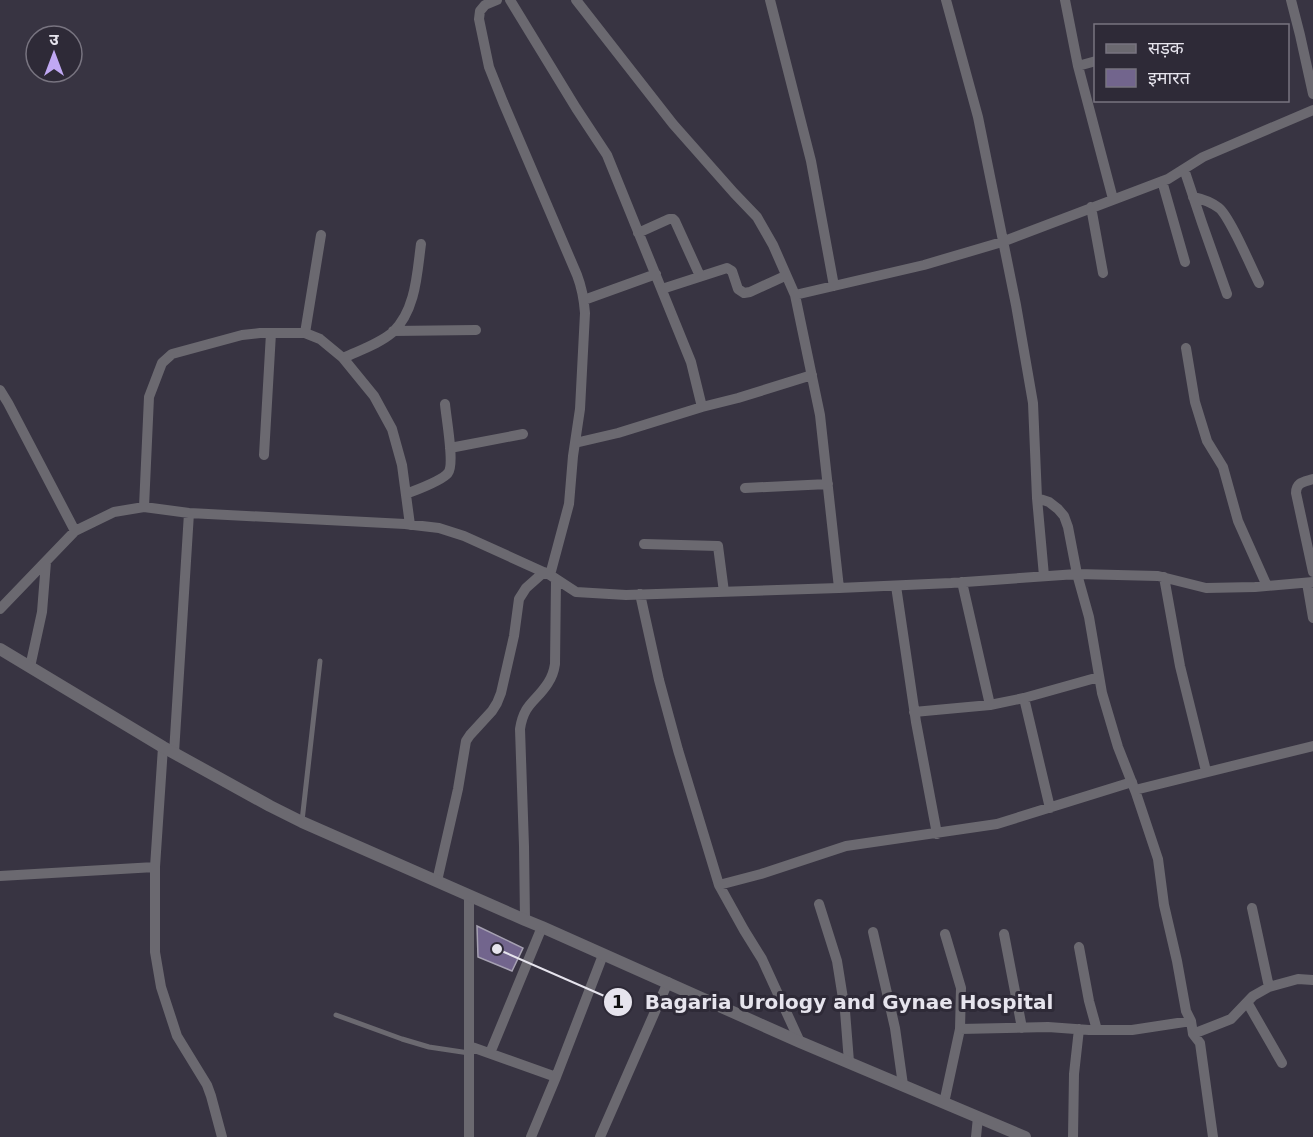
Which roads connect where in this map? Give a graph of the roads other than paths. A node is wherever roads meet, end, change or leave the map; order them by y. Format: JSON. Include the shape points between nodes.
{"nodes":[{"id":1,"x":496,"y":0,"type":"edge"},
{"id":2,"x":510,"y":0,"type":"edge"},
{"id":3,"x":576,"y":0,"type":"edge"},
{"id":4,"x":770,"y":0,"type":"edge"},
{"id":5,"x":946,"y":0,"type":"edge"},
{"id":6,"x":1065,"y":0,"type":"edge"},
{"id":7,"x":1291,"y":0,"type":"edge"},
{"id":8,"x":1094,"y":61,"type":"edge"},
{"id":9,"x":1078,"y":66,"type":"junction"},
{"id":10,"x":1313,"y":93,"type":"edge"},
{"id":11,"x":1313,"y":110,"type":"edge"},
{"id":12,"x":1184,"y":169,"type":"junction"},
{"id":13,"x":1162,"y":181,"type":"junction"},
{"id":14,"x":1194,"y":197,"type":"junction"},
{"id":15,"x":1113,"y":199,"type":"junction"},
{"id":16,"x":1091,"y":207,"type":"junction"},
{"id":17,"x":638,"y":233,"type":"junction"},
{"id":18,"x":321,"y":236,"type":"dead end"},
{"id":19,"x":1002,"y":242,"type":"junction"},
{"id":20,"x":422,"y":244,"type":"dead end"},
{"id":21,"x":1185,"y":262,"type":"dead end"},
{"id":22,"x":1102,"y":273,"type":"dead end"},
{"id":23,"x":656,"y":274,"type":"junction"},
{"id":24,"x":700,"y":276,"type":"junction"},
{"id":25,"x":785,"y":276,"type":"junction"},
{"id":26,"x":1259,"y":283,"type":"dead end"},
{"id":27,"x":834,"y":286,"type":"junction"},
{"id":28,"x":662,"y":289,"type":"junction"},
{"id":29,"x":1227,"y":294,"type":"dead end"},
{"id":30,"x":795,"y":295,"type":"junction"},
{"id":31,"x":584,"y":300,"type":"junction"},
{"id":32,"x":476,"y":330,"type":"dead end"},
{"id":33,"x":393,"y":331,"type":"junction"},
{"id":34,"x":271,"y":333,"type":"junction"},
{"id":35,"x":305,"y":333,"type":"junction"},
{"id":36,"x":1186,"y":348,"type":"dead end"},
{"id":37,"x":343,"y":358,"type":"junction"},
{"id":38,"x":812,"y":375,"type":"junction"},
{"id":39,"x":0,"y":390,"type":"edge"},
{"id":40,"x":445,"y":404,"type":"dead end"},
{"id":41,"x":702,"y":407,"type":"junction"},
{"id":42,"x":523,"y":434,"type":"dead end"},
{"id":43,"x":575,"y":443,"type":"junction"},
{"id":44,"x":450,"y":448,"type":"junction"},
{"id":45,"x":264,"y":455,"type":"dead end"},
{"id":46,"x":1313,"y":479,"type":"edge"},
{"id":47,"x":828,"y":484,"type":"junction"},
{"id":48,"x":745,"y":488,"type":"dead end"},
{"id":49,"x":406,"y":494,"type":"junction"},
{"id":50,"x":1036,"y":498,"type":"junction"},
{"id":51,"x":144,"y":507,"type":"junction"},
{"id":52,"x":189,"y":513,"type":"junction"},
{"id":53,"x":410,"y":525,"type":"junction"},
{"id":54,"x":75,"y":531,"type":"junction"},
{"id":55,"x":644,"y":544,"type":"dead end"},
{"id":56,"x":46,"y":562,"type":"junction"},
{"id":57,"x":1313,"y":572,"type":"edge"},
{"id":58,"x":1077,"y":574,"type":"junction"},
{"id":59,"x":550,"y":576,"type":"junction"},
{"id":60,"x":1044,"y":576,"type":"junction"},
{"id":61,"x":1164,"y":577,"type":"junction"},
{"id":62,"x":962,"y":582,"type":"junction"},
{"id":63,"x":1310,"y":582,"type":"edge"},
{"id":64,"x":896,"y":586,"type":"junction"},
{"id":65,"x":1268,"y":586,"type":"junction"},
{"id":66,"x":839,"y":588,"type":"junction"},
{"id":67,"x":724,"y":592,"type":"junction"},
{"id":68,"x":640,"y":594,"type":"junction"},
{"id":69,"x":0,"y":609,"type":"edge"},
{"id":70,"x":1313,"y":618,"type":"edge"},
{"id":71,"x":0,"y":649,"type":"edge"},
{"id":72,"x":320,"y":661,"type":"dead end"},
{"id":73,"x":30,"y":667,"type":"junction"},
{"id":74,"x":1099,"y":677,"type":"junction"},
{"id":75,"x":1024,"y":698,"type":"junction"},
{"id":76,"x":990,"y":705,"type":"junction"},
{"id":77,"x":914,"y":712,"type":"junction"},
{"id":78,"x":1313,"y":746,"type":"edge"},
{"id":79,"x":168,"y":750,"type":"junction"},
{"id":80,"x":1206,"y":771,"type":"junction"},
{"id":81,"x":1133,"y":786,"type":"junction"},
{"id":82,"x":1050,"y":808,"type":"junction"},
{"id":83,"x":302,"y":822,"type":"junction"},
{"id":84,"x":937,"y":834,"type":"junction"},
{"id":85,"x":155,"y":867,"type":"junction"},
{"id":86,"x":0,"y":876,"type":"edge"},
{"id":87,"x":436,"y":881,"type":"junction"},
{"id":88,"x":718,"y":885,"type":"junction"},
{"id":89,"x":469,"y":896,"type":"junction"},
{"id":90,"x":819,"y":904,"type":"dead end"},
{"id":91,"x":1252,"y":908,"type":"dead end"},
{"id":92,"x":525,"y":920,"type":"junction"},
{"id":93,"x":542,"y":927,"type":"junction"},
{"id":94,"x":873,"y":932,"type":"dead end"},
{"id":95,"x":945,"y":934,"type":"dead end"},
{"id":96,"x":1004,"y":934,"type":"dead end"},
{"id":97,"x":1079,"y":947,"type":"dead end"},
{"id":98,"x":603,"y":955,"type":"junction"},
{"id":99,"x":1313,"y":980,"type":"edge"},
{"id":100,"x":668,"y":982,"type":"junction"},
{"id":101,"x":1269,"y":987,"type":"junction"},
{"id":102,"x":1247,"y":1002,"type":"junction"},
{"id":103,"x":336,"y":1015,"type":"dead end"},
{"id":104,"x":1191,"y":1022,"type":"junction"},
{"id":105,"x":1022,"y":1028,"type":"junction"},
{"id":106,"x":960,"y":1029,"type":"junction"},
{"id":107,"x":1079,"y":1029,"type":"junction"},
{"id":108,"x":1097,"y":1030,"type":"junction"},
{"id":109,"x":1193,"y":1034,"type":"junction"},
{"id":110,"x":800,"y":1042,"type":"junction"},
{"id":111,"x":469,"y":1050,"type":"junction"},
{"id":112,"x":490,"y":1053,"type":"junction"},
{"id":113,"x":849,"y":1062,"type":"junction"},
{"id":114,"x":1282,"y":1063,"type":"dead end"},
{"id":115,"x":556,"y":1077,"type":"junction"},
{"id":116,"x":903,"y":1086,"type":"junction"},
{"id":117,"x":944,"y":1103,"type":"junction"},
{"id":118,"x":978,"y":1117,"type":"junction"},
{"id":119,"x":1021,"y":1136,"type":"edge"},
{"id":120,"x":222,"y":1137,"type":"edge"},
{"id":121,"x":469,"y":1137,"type":"edge"},
{"id":122,"x":531,"y":1137,"type":"edge"},
{"id":123,"x":600,"y":1137,"type":"edge"},
{"id":124,"x":976,"y":1137,"type":"edge"},
{"id":125,"x":1073,"y":1137,"type":"edge"},
{"id":126,"x":1213,"y":1137,"type":"edge"}],
"edges":[{"from":1,"to":31,"type":"street","via":[[480,10],[479,19],[489,67]]},
{"from":2,"to":17,"type":"street","via":[[607,155]]},
{"from":3,"to":25,"type":"street","via":[[673,123],[757,217]]},
{"from":4,"to":27,"type":"street","via":[[811,161]]},
{"from":5,"to":19,"type":"street","via":[[978,117]]},
{"from":6,"to":9,"type":"street"},
{"from":7,"to":10,"type":"street"},
{"from":8,"to":9,"type":"street"},
{"from":9,"to":15,"type":"street"},
{"from":11,"to":12,"type":"street","via":[[1203,157]]},
{"from":12,"to":13,"type":"street"},
{"from":12,"to":14,"type":"street"},
{"from":13,"to":15,"type":"street"},
{"from":13,"to":21,"type":"street"},
{"from":14,"to":26,"type":"street","via":[[1221,209]]},
{"from":14,"to":29,"type":"street"},
{"from":15,"to":16,"type":"street"},
{"from":16,"to":19,"type":"street"},
{"from":16,"to":22,"type":"street"},
{"from":17,"to":23,"type":"street"},
{"from":17,"to":24,"type":"street","via":[[674,220]]},
{"from":18,"to":35,"type":"street"},
{"from":19,"to":27,"type":"street"},
{"from":19,"to":50,"type":"street","via":[[1033,403]]},
{"from":20,"to":33,"type":"street","via":[[410,306]]},
{"from":23,"to":28,"type":"street"},
{"from":23,"to":31,"type":"street"},
{"from":24,"to":25,"type":"street","via":[[729,268],[738,289],[744,293]]},
{"from":24,"to":28,"type":"street"},
{"from":25,"to":30,"type":"street"},
{"from":27,"to":30,"type":"street"},
{"from":28,"to":41,"type":"street","via":[[691,362]]},
{"from":30,"to":38,"type":"street"},
{"from":31,"to":43,"type":"street"},
{"from":32,"to":33,"type":"street"},
{"from":33,"to":37,"type":"street"},
{"from":34,"to":35,"type":"street"},
{"from":34,"to":45,"type":"street"},
{"from":34,"to":51,"type":"street","via":[[242,335],[199,346],[172,354],[162,363],[149,397]]},
{"from":35,"to":37,"type":"street","via":[[320,339]]},
{"from":36,"to":65,"type":"street","via":[[1195,402],[1207,441],[1222,467],[1238,521]]},
{"from":37,"to":49,"type":"street","via":[[374,396],[392,429]]},
{"from":38,"to":41,"type":"street"},
{"from":38,"to":47,"type":"street"},
{"from":39,"to":54,"type":"street"},
{"from":40,"to":44,"type":"street"},
{"from":41,"to":43,"type":"street"},
{"from":42,"to":44,"type":"street"},
{"from":43,"to":59,"type":"street","via":[[569,504]]},
{"from":44,"to":49,"type":"street","via":[[451,466],[447,474]]},
{"from":46,"to":57,"type":"street","via":[[1297,485],[1296,493]]},
{"from":47,"to":48,"type":"street"},
{"from":47,"to":66,"type":"street"},
{"from":49,"to":53,"type":"street"},
{"from":50,"to":58,"type":"street","via":[[1049,502],[1064,516]]},
{"from":50,"to":60,"type":"street"},
{"from":51,"to":52,"type":"street"},
{"from":51,"to":54,"type":"street","via":[[114,512]]},
{"from":52,"to":53,"type":"street"},
{"from":52,"to":79,"type":"street"},
{"from":53,"to":59,"type":"street","via":[[464,536]]},
{"from":54,"to":56,"type":"street"},
{"from":55,"to":67,"type":"street","via":[[718,546]]},
{"from":56,"to":69,"type":"street"},
{"from":56,"to":73,"type":"street","via":[[42,612]]},
{"from":58,"to":60,"type":"street"},
{"from":58,"to":61,"type":"street"},
{"from":58,"to":74,"type":"street"},
{"from":59,"to":68,"type":"street","via":[[576,592]]},
{"from":59,"to":87,"type":"street","via":[[526,588],[519,599],[501,693],[492,711],[466,741]]},
{"from":59,"to":92,"type":"street","via":[[555,664],[547,685],[527,706],[520,729]]},
{"from":60,"to":62,"type":"street"},
{"from":61,"to":65,"type":"street","via":[[1206,588]]},
{"from":61,"to":80,"type":"street","via":[[1180,666]]},
{"from":62,"to":64,"type":"street"},
{"from":62,"to":76,"type":"street"},
{"from":63,"to":65,"type":"street"},
{"from":63,"to":70,"type":"street"},
{"from":64,"to":66,"type":"street"},
{"from":64,"to":77,"type":"street"},
{"from":66,"to":67,"type":"street"},
{"from":67,"to":68,"type":"street"},
{"from":68,"to":88,"type":"street","via":[[675,740]]},
{"from":71,"to":73,"type":"street"},
{"from":72,"to":83,"type":"lane"},
{"from":73,"to":79,"type":"street"},
{"from":74,"to":75,"type":"street"},
{"from":74,"to":81,"type":"street"},
{"from":75,"to":76,"type":"street"},
{"from":75,"to":82,"type":"street"},
{"from":76,"to":77,"type":"street"},
{"from":77,"to":84,"type":"street"},
{"from":78,"to":80,"type":"street"},
{"from":79,"to":83,"type":"street"},
{"from":79,"to":85,"type":"street"},
{"from":80,"to":81,"type":"street"},
{"from":81,"to":82,"type":"street"},
{"from":81,"to":104,"type":"street","via":[[1158,859],[1164,905]]},
{"from":82,"to":84,"type":"street","via":[[997,824]]},
{"from":83,"to":87,"type":"street"},
{"from":84,"to":88,"type":"street","via":[[846,846]]},
{"from":85,"to":86,"type":"street"},
{"from":85,"to":120,"type":"street","via":[[155,952],[161,987],[177,1036],[207,1085]]},
{"from":87,"to":89,"type":"street"},
{"from":88,"to":110,"type":"street","via":[[762,959]]},
{"from":89,"to":92,"type":"street"},
{"from":89,"to":111,"type":"street"},
{"from":90,"to":113,"type":"street","via":[[837,961]]},
{"from":91,"to":101,"type":"street"},
{"from":92,"to":93,"type":"street"},
{"from":93,"to":98,"type":"street"},
{"from":93,"to":112,"type":"street"},
{"from":94,"to":116,"type":"street","via":[[896,1028]]},
{"from":95,"to":106,"type":"street","via":[[961,988]]},
{"from":96,"to":105,"type":"street"},
{"from":97,"to":108,"type":"street"},
{"from":98,"to":100,"type":"street"},
{"from":98,"to":115,"type":"street"},
{"from":99,"to":101,"type":"street","via":[[1298,979]]},
{"from":100,"to":110,"type":"street"},
{"from":100,"to":123,"type":"street"},
{"from":101,"to":102,"type":"street"},
{"from":102,"to":109,"type":"street","via":[[1231,1018]]},
{"from":102,"to":114,"type":"street"},
{"from":103,"to":111,"type":"lane","via":[[420,1044]]},
{"from":104,"to":108,"type":"street"},
{"from":104,"to":109,"type":"street"},
{"from":105,"to":106,"type":"street"},
{"from":105,"to":107,"type":"street"},
{"from":106,"to":117,"type":"street"},
{"from":107,"to":108,"type":"street"},
{"from":107,"to":125,"type":"street"},
{"from":109,"to":126,"type":"street","via":[[1200,1043]]},
{"from":110,"to":113,"type":"street"},
{"from":111,"to":112,"type":"street"},
{"from":111,"to":121,"type":"street"},
{"from":112,"to":115,"type":"street"},
{"from":113,"to":116,"type":"street"},
{"from":115,"to":122,"type":"street"},
{"from":116,"to":117,"type":"street"},
{"from":117,"to":118,"type":"street"},
{"from":118,"to":119,"type":"street"},
{"from":118,"to":124,"type":"street"}]}
